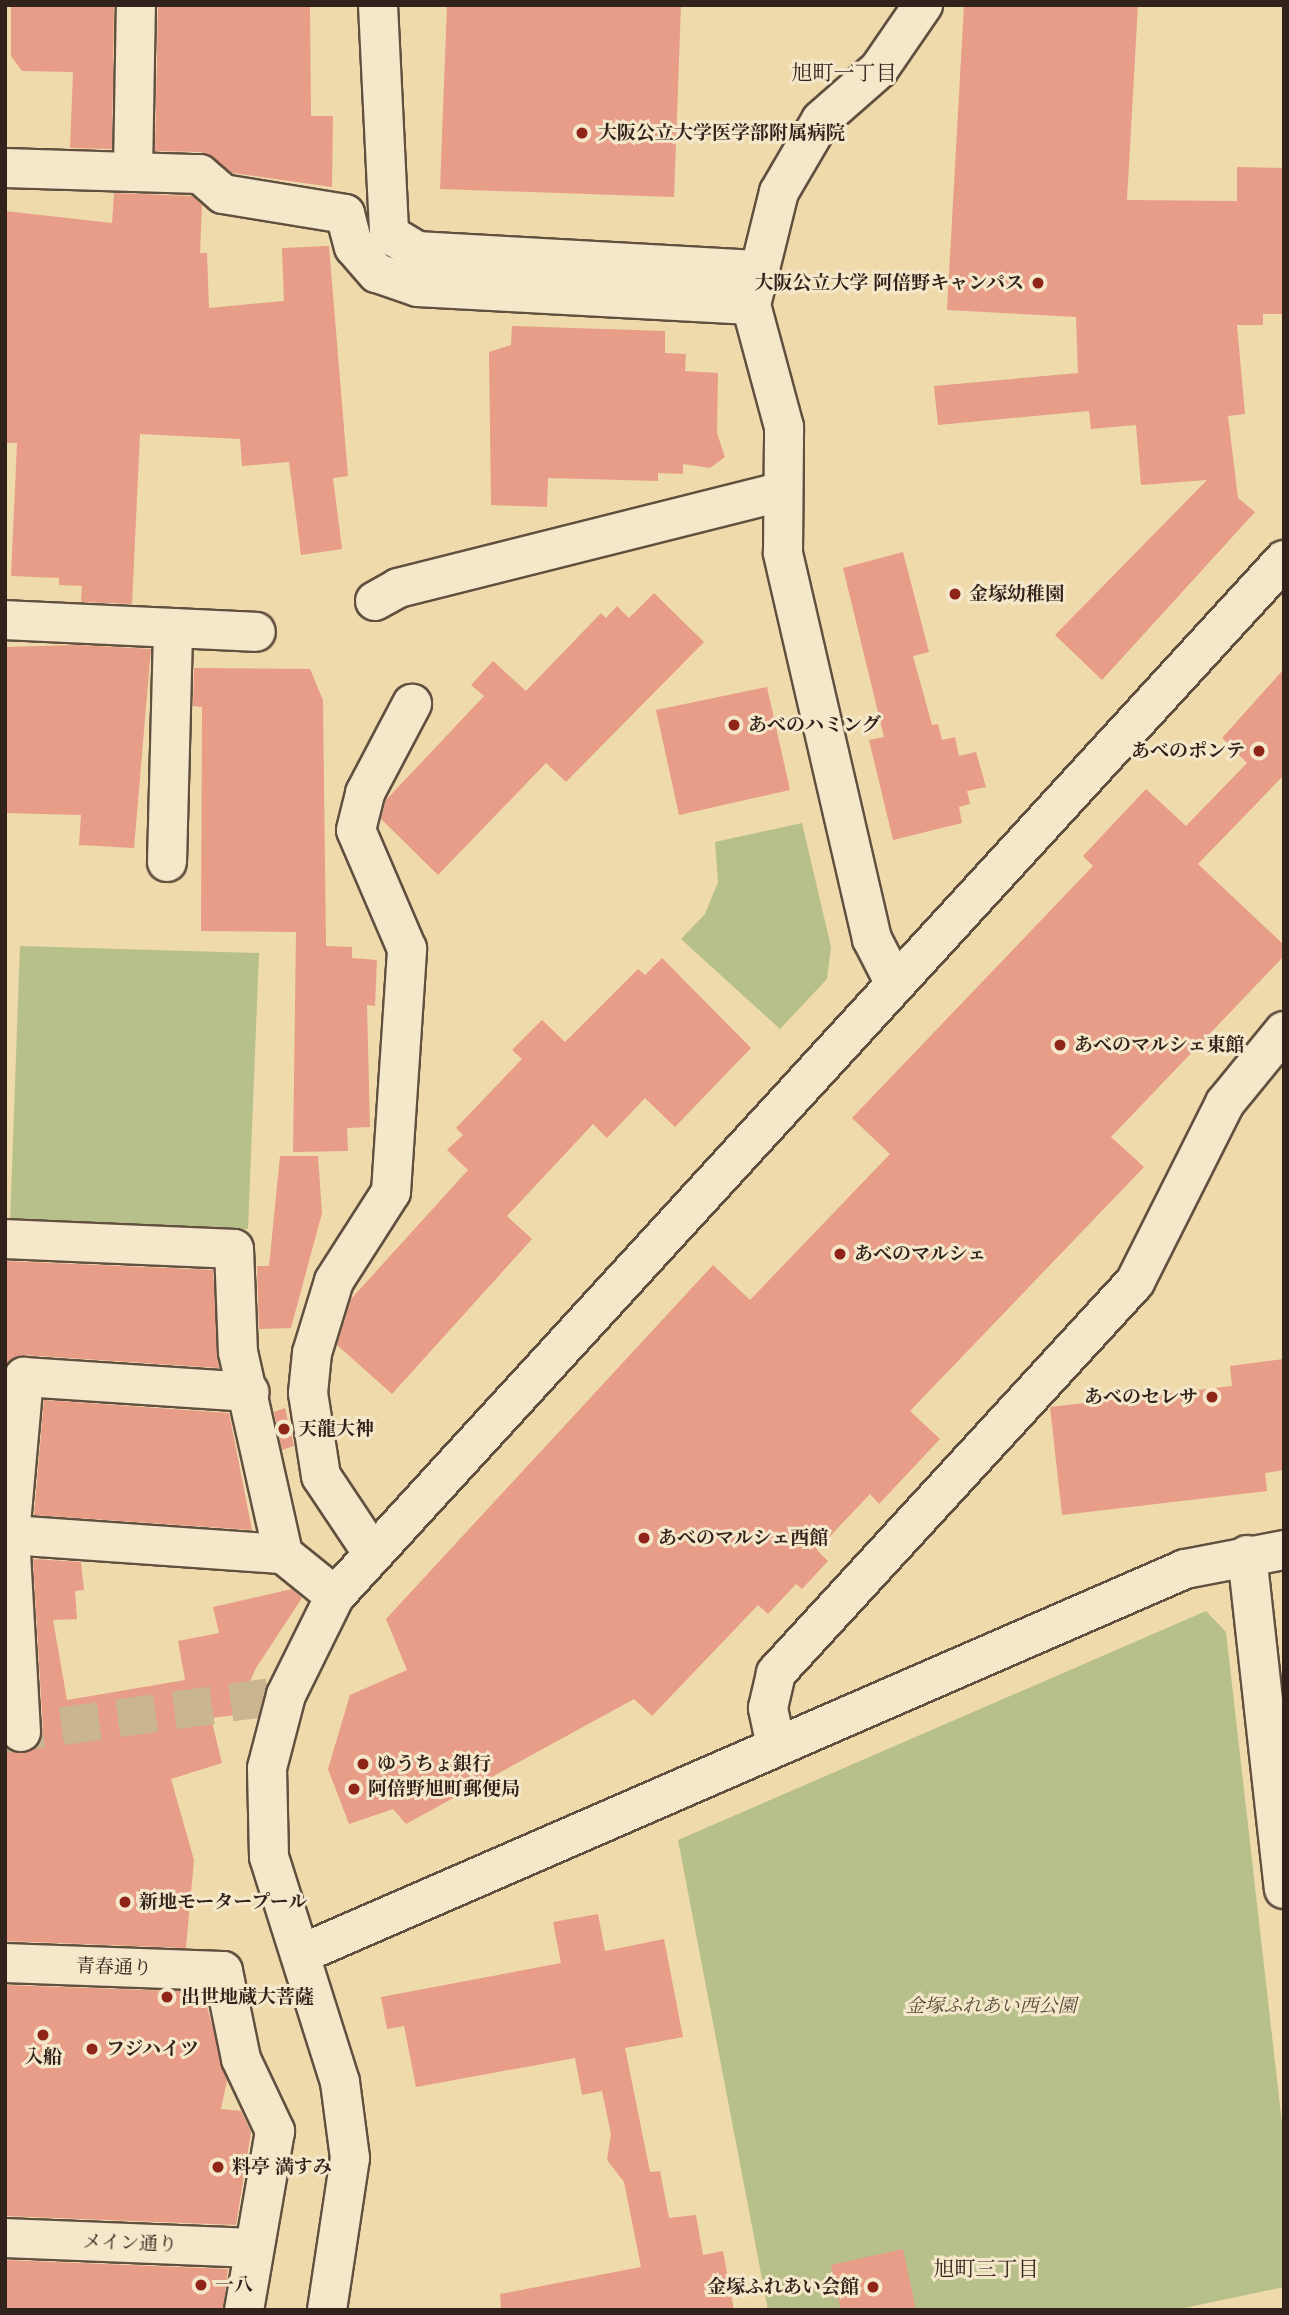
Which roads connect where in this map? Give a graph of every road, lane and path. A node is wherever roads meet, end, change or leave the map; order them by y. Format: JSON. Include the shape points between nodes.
{"nodes":[{"id":1,"x":136,"y":5,"type":"edge"},
{"id":2,"x":378,"y":5,"type":"edge"},
{"id":3,"x":923,"y":5,"type":"edge"},
{"id":4,"x":5,"y":168,"type":"edge"},
{"id":5,"x":133,"y":172,"type":"junction"},
{"id":6,"x":753,"y":287,"type":"junction"},
{"id":7,"x":779,"y":492,"type":"junction"},
{"id":8,"x":1284,"y":560,"type":"edge"},
{"id":9,"x":375,"y":601,"type":"dead end"},
{"id":10,"x":5,"y":620,"type":"edge"},
{"id":11,"x":173,"y":628,"type":"junction"},
{"id":12,"x":256,"y":632,"type":"dead end"},
{"id":13,"x":412,"y":704,"type":"dead end"},
{"id":14,"x":167,"y":862,"type":"dead end"},
{"id":15,"x":893,"y":980,"type":"junction"},
{"id":16,"x":1284,"y":1031,"type":"edge"},
{"id":17,"x":5,"y":1239,"type":"edge"},
{"id":18,"x":250,"y":1392,"type":"junction"},
{"id":19,"x":11,"y":1474,"type":"edge"},
{"id":20,"x":10,"y":1535,"type":"junction"},
{"id":21,"x":371,"y":1551,"type":"junction"},
{"id":22,"x":1266,"y":1552,"type":"edge"},
{"id":23,"x":283,"y":1554,"type":"junction"},
{"id":24,"x":335,"y":1596,"type":"junction"},
{"id":25,"x":21,"y":1732,"type":"dead end"},
{"id":26,"x":776,"y":1746,"type":"junction"},
{"id":27,"x":1284,"y":1889,"type":"edge"},
{"id":28,"x":301,"y":1954,"type":"junction"},
{"id":29,"x":5,"y":1963,"type":"edge"},
{"id":30,"x":5,"y":2238,"type":"edge"},
{"id":31,"x":254,"y":2248,"type":"junction"},
{"id":32,"x":244,"y":2310,"type":"edge"},
{"id":33,"x":327,"y":2310,"type":"edge"}],
"edges":[{"from":1,"to":5,"type":"street"},
{"from":2,"to":6,"type":"street","via":[[389,234],[417,251]]},
{"from":3,"to":6,"type":"street","via":[[879,69],[821,120],[779,192]]},
{"from":4,"to":5,"type":"street"},
{"from":5,"to":6,"type":"street","via":[[200,174],[223,194],[345,214],[354,247],[377,273],[418,287]]},
{"from":6,"to":7,"type":"street","via":[[784,427]]},
{"from":7,"to":9,"type":"street","via":[[398,588]]},
{"from":7,"to":15,"type":"street","via":[[783,554],[869,926]]},
{"from":8,"to":15,"type":"street"},
{"from":10,"to":11,"type":"street"},
{"from":11,"to":12,"type":"street"},
{"from":11,"to":14,"type":"street"},
{"from":13,"to":21,"type":"street","via":[[365,793],[356,830],[407,949],[391,1192],[334,1281],[312,1353],[309,1393],[321,1476]]},
{"from":15,"to":21,"type":"street"},
{"from":16,"to":26,"type":"street","via":[[1225,1102],[1135,1282],[776,1673],[768,1708]]},
{"from":17,"to":18,"type":"street","via":[[234,1249],[239,1352]]},
{"from":18,"to":19,"type":"street","via":[[24,1377]]},
{"from":18,"to":23,"type":"street"},
{"from":19,"to":20,"type":"street"},
{"from":20,"to":23,"type":"street"},
{"from":20,"to":25,"type":"street"},
{"from":21,"to":24,"type":"street"},
{"from":22,"to":26,"type":"street","via":[[1185,1569]]},
{"from":22,"to":27,"type":"street"},
{"from":23,"to":24,"type":"street"},
{"from":24,"to":28,"type":"street","via":[[286,1695],[267,1768],[269,1857]]},
{"from":26,"to":28,"type":"street"},
{"from":28,"to":33,"type":"street","via":[[340,2082],[350,2158]]},
{"from":29,"to":31,"type":"street","name":"青春通り","via":[[223,1971],[241,2059],[275,2131]]},
{"from":30,"to":31,"type":"street","name":"メイン通り"},
{"from":31,"to":32,"type":"street"}]}
